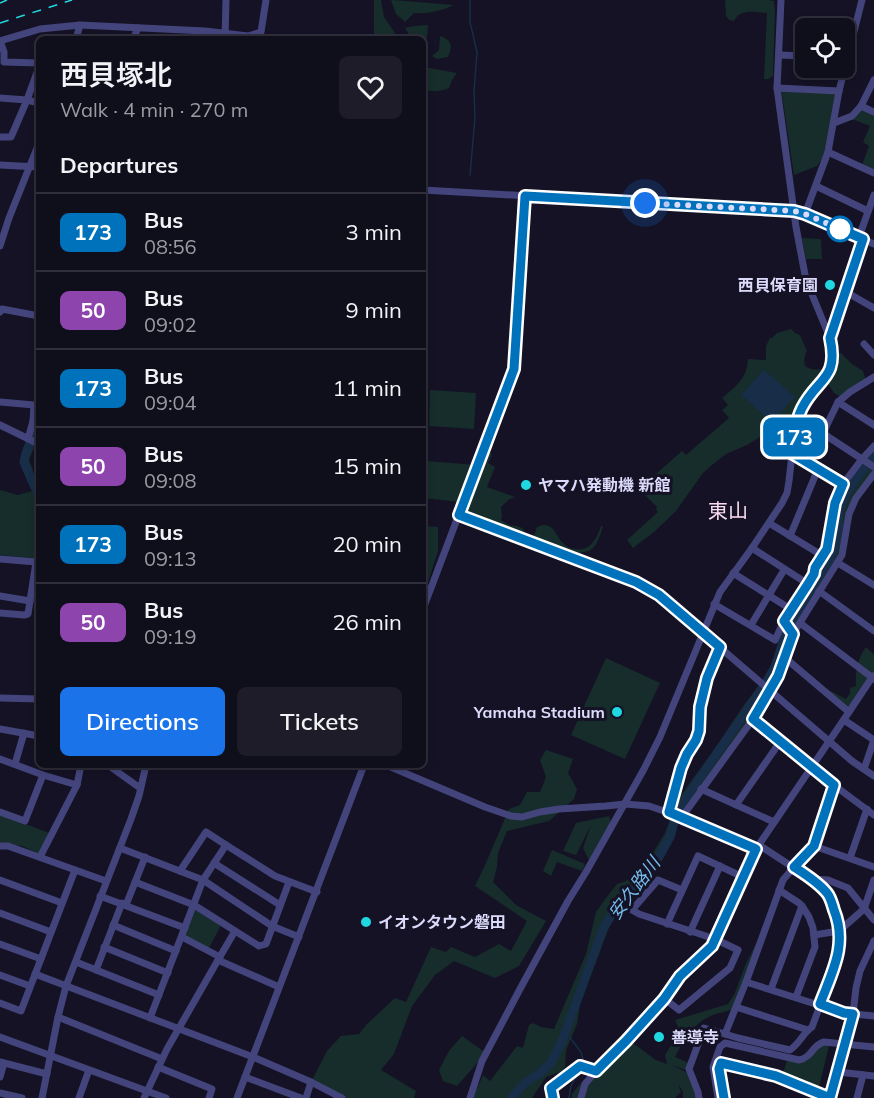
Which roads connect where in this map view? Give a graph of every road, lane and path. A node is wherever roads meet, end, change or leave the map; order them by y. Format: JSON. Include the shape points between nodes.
{"nodes":[{"id":1,"x":225,"y":0,"type":"edge"},
{"id":2,"x":266,"y":0,"type":"edge"},
{"id":3,"x":781,"y":0,"type":"edge"},
{"id":4,"x":862,"y":0,"type":"edge"},
{"id":5,"x":80,"y":25,"type":"junction"},
{"id":6,"x":855,"y":26,"type":"edge"},
{"id":7,"x":138,"y":28,"type":"junction"},
{"id":8,"x":77,"y":36,"type":"edge"},
{"id":9,"x":134,"y":36,"type":"edge"},
{"id":10,"x":225,"y":36,"type":"edge"},
{"id":11,"x":0,"y":41,"type":"edge"},
{"id":12,"x":779,"y":55,"type":"junction"},
{"id":13,"x":795,"y":56,"type":"edge"},
{"id":14,"x":2,"y":62,"type":"edge"},
{"id":15,"x":36,"y":65,"type":"edge"},
{"id":16,"x":36,"y":74,"type":"edge"},
{"id":17,"x":842,"y":78,"type":"edge"},
{"id":18,"x":874,"y":80,"type":"edge"},
{"id":19,"x":777,"y":88,"type":"junction"},
{"id":20,"x":839,"y":92,"type":"junction"},
{"id":21,"x":0,"y":98,"type":"edge"},
{"id":22,"x":27,"y":100,"type":"junction"},
{"id":23,"x":36,"y":102,"type":"edge"},
{"id":24,"x":861,"y":106,"type":"junction"},
{"id":25,"x":874,"y":112,"type":"edge"},
{"id":26,"x":834,"y":123,"type":"junction"},
{"id":27,"x":0,"y":137,"type":"edge"},
{"id":28,"x":36,"y":152,"type":"edge"},
{"id":29,"x":828,"y":152,"type":"junction"},
{"id":30,"x":0,"y":165,"type":"edge"},
{"id":31,"x":31,"y":166,"type":"junction"},
{"id":32,"x":36,"y":167,"type":"edge"},
{"id":33,"x":874,"y":173,"type":"edge"},
{"id":34,"x":816,"y":186,"type":"junction"},
{"id":35,"x":426,"y":189,"type":"edge"},
{"id":36,"x":874,"y":195,"type":"edge"},
{"id":37,"x":525,"y":196,"type":"junction"},
{"id":38,"x":794,"y":211,"type":"junction"},
{"id":39,"x":868,"y":211,"type":"junction"},
{"id":40,"x":805,"y":214,"type":"junction"},
{"id":41,"x":861,"y":238,"type":"junction"},
{"id":42,"x":874,"y":244,"type":"edge"},
{"id":43,"x":0,"y":246,"type":"edge"},
{"id":44,"x":846,"y":292,"type":"junction"},
{"id":45,"x":874,"y":308,"type":"edge"},
{"id":46,"x":0,"y":312,"type":"edge"},
{"id":47,"x":36,"y":315,"type":"edge"},
{"id":48,"x":830,"y":338,"type":"junction"},
{"id":49,"x":864,"y":344,"type":"dead end"},
{"id":50,"x":874,"y":355,"type":"edge"},
{"id":51,"x":874,"y":377,"type":"edge"},
{"id":52,"x":866,"y":381,"type":"junction"},
{"id":53,"x":874,"y":386,"type":"edge"},
{"id":54,"x":0,"y":402,"type":"edge"},
{"id":55,"x":838,"y":402,"type":"junction"},
{"id":56,"x":36,"y":416,"type":"edge"},
{"id":57,"x":798,"y":417,"type":"junction"},
{"id":58,"x":33,"y":421,"type":"junction"},
{"id":59,"x":0,"y":425,"type":"edge"},
{"id":60,"x":874,"y":425,"type":"edge"},
{"id":61,"x":824,"y":433,"type":"junction"},
{"id":62,"x":28,"y":439,"type":"junction"},
{"id":63,"x":36,"y":443,"type":"edge"},
{"id":64,"x":874,"y":446,"type":"edge"},
{"id":65,"x":793,"y":454,"type":"junction"},
{"id":66,"x":862,"y":459,"type":"junction"},
{"id":67,"x":805,"y":462,"type":"junction"},
{"id":68,"x":818,"y":469,"type":"junction"},
{"id":69,"x":874,"y":469,"type":"edge"},
{"id":70,"x":843,"y":484,"type":"junction"},
{"id":71,"x":459,"y":515,"type":"junction"},
{"id":72,"x":769,"y":523,"type":"junction"},
{"id":73,"x":790,"y":536,"type":"junction"},
{"id":74,"x":752,"y":548,"type":"junction"},
{"id":75,"x":823,"y":556,"type":"junction"},
{"id":76,"x":0,"y":559,"type":"edge"},
{"id":77,"x":36,"y":562,"type":"edge"},
{"id":78,"x":838,"y":563,"type":"junction"},
{"id":79,"x":784,"y":570,"type":"junction"},
{"id":80,"x":36,"y":572,"type":"edge"},
{"id":81,"x":733,"y":573,"type":"junction"},
{"id":82,"x":808,"y":584,"type":"junction"},
{"id":83,"x":874,"y":585,"type":"edge"},
{"id":84,"x":819,"y":591,"type":"junction"},
{"id":85,"x":769,"y":595,"type":"junction"},
{"id":86,"x":0,"y":596,"type":"edge"},
{"id":87,"x":30,"y":601,"type":"junction"},
{"id":88,"x":426,"y":601,"type":"edge"},
{"id":89,"x":714,"y":604,"type":"junction"},
{"id":90,"x":792,"y":610,"type":"junction"},
{"id":91,"x":0,"y":613,"type":"edge"},
{"id":92,"x":785,"y":622,"type":"junction"},
{"id":93,"x":800,"y":623,"type":"junction"},
{"id":94,"x":751,"y":626,"type":"junction"},
{"id":95,"x":874,"y":631,"type":"edge"},
{"id":96,"x":792,"y":633,"type":"junction"},
{"id":97,"x":703,"y":634,"type":"junction"},
{"id":98,"x":720,"y":647,"type":"junction"},
{"id":99,"x":784,"y":657,"type":"junction"},
{"id":100,"x":874,"y":677,"type":"edge"},
{"id":101,"x":770,"y":690,"type":"junction"},
{"id":102,"x":0,"y":698,"type":"edge"},
{"id":103,"x":36,"y":699,"type":"edge"},
{"id":104,"x":849,"y":712,"type":"junction"},
{"id":105,"x":753,"y":719,"type":"junction"},
{"id":106,"x":844,"y":720,"type":"junction"},
{"id":107,"x":0,"y":729,"type":"edge"},
{"id":108,"x":24,"y":733,"type":"junction"},
{"id":109,"x":36,"y":735,"type":"edge"},
{"id":110,"x":829,"y":741,"type":"junction"},
{"id":111,"x":780,"y":742,"type":"junction"},
{"id":112,"x":0,"y":759,"type":"edge"},
{"id":113,"x":15,"y":764,"type":"junction"},
{"id":114,"x":80,"y":768,"type":"edge"},
{"id":115,"x":112,"y":768,"type":"edge"},
{"id":116,"x":145,"y":768,"type":"edge"},
{"id":117,"x":363,"y":768,"type":"edge"},
{"id":118,"x":394,"y":768,"type":"edge"},
{"id":119,"x":811,"y":768,"type":"junction"},
{"id":120,"x":864,"y":770,"type":"junction"},
{"id":121,"x":43,"y":775,"type":"junction"},
{"id":122,"x":874,"y":776,"type":"edge"},
{"id":123,"x":77,"y":785,"type":"junction"},
{"id":124,"x":834,"y":785,"type":"junction"},
{"id":125,"x":140,"y":788,"type":"junction"},
{"id":126,"x":701,"y":789,"type":"junction"},
{"id":127,"x":625,"y":804,"type":"junction"},
{"id":128,"x":736,"y":805,"type":"junction"},
{"id":129,"x":867,"y":809,"type":"junction"},
{"id":130,"x":0,"y":812,"type":"edge"},
{"id":131,"x":675,"y":815,"type":"junction"},
{"id":132,"x":874,"y":815,"type":"edge"},
{"id":133,"x":774,"y":822,"type":"junction"},
{"id":134,"x":226,"y":845,"type":"junction"},
{"id":135,"x":0,"y":846,"type":"edge"},
{"id":136,"x":814,"y":846,"type":"junction"},
{"id":137,"x":757,"y":847,"type":"junction"},
{"id":138,"x":120,"y":848,"type":"junction"},
{"id":139,"x":40,"y":857,"type":"junction"},
{"id":140,"x":145,"y":858,"type":"junction"},
{"id":141,"x":850,"y":858,"type":"junction"},
{"id":142,"x":214,"y":863,"type":"junction"},
{"id":143,"x":720,"y":866,"type":"junction"},
{"id":144,"x":794,"y":867,"type":"junction"},
{"id":145,"x":874,"y":867,"type":"edge"},
{"id":146,"x":75,"y":870,"type":"junction"},
{"id":147,"x":180,"y":871,"type":"junction"},
{"id":148,"x":743,"y":877,"type":"junction"},
{"id":149,"x":811,"y":879,"type":"junction"},
{"id":150,"x":0,"y":880,"type":"edge"},
{"id":151,"x":203,"y":880,"type":"junction"},
{"id":152,"x":874,"y":880,"type":"edge"},
{"id":153,"x":106,"y":881,"type":"junction"},
{"id":154,"x":135,"y":882,"type":"junction"},
{"id":155,"x":289,"y":882,"type":"junction"},
{"id":156,"x":682,"y":890,"type":"junction"},
{"id":157,"x":779,"y":890,"type":"junction"},
{"id":158,"x":317,"y":892,"type":"junction"},
{"id":159,"x":100,"y":896,"type":"junction"},
{"id":160,"x":62,"y":903,"type":"junction"},
{"id":161,"x":124,"y":904,"type":"junction"},
{"id":162,"x":194,"y":905,"type":"junction"},
{"id":163,"x":280,"y":905,"type":"junction"},
{"id":164,"x":802,"y":906,"type":"junction"},
{"id":165,"x":864,"y":909,"type":"junction"},
{"id":166,"x":0,"y":913,"type":"edge"},
{"id":167,"x":874,"y":920,"type":"edge"},
{"id":168,"x":667,"y":924,"type":"junction"},
{"id":169,"x":113,"y":925,"type":"junction"},
{"id":170,"x":272,"y":926,"type":"junction"},
{"id":171,"x":185,"y":928,"type":"junction"},
{"id":172,"x":235,"y":931,"type":"junction"},
{"id":173,"x":839,"y":931,"type":"junction"},
{"id":174,"x":51,"y":932,"type":"junction"},
{"id":175,"x":690,"y":932,"type":"junction"},
{"id":176,"x":814,"y":935,"type":"junction"},
{"id":177,"x":182,"y":937,"type":"junction"},
{"id":178,"x":299,"y":937,"type":"junction"},
{"id":179,"x":715,"y":939,"type":"junction"},
{"id":180,"x":874,"y":941,"type":"edge"},
{"id":181,"x":0,"y":944,"type":"edge"},
{"id":182,"x":105,"y":947,"type":"junction"},
{"id":183,"x":176,"y":951,"type":"junction"},
{"id":184,"x":41,"y":958,"type":"junction"},
{"id":185,"x":219,"y":958,"type":"junction"},
{"id":186,"x":75,"y":962,"type":"junction"},
{"id":187,"x":96,"y":970,"type":"junction"},
{"id":188,"x":168,"y":973,"type":"junction"},
{"id":189,"x":35,"y":974,"type":"junction"},
{"id":190,"x":0,"y":975,"type":"edge"},
{"id":191,"x":746,"y":982,"type":"junction"},
{"id":192,"x":30,"y":986,"type":"junction"},
{"id":193,"x":66,"y":986,"type":"junction"},
{"id":194,"x":279,"y":987,"type":"junction"},
{"id":195,"x":771,"y":989,"type":"junction"},
{"id":196,"x":159,"y":995,"type":"junction"},
{"id":197,"x":796,"y":997,"type":"junction"},
{"id":198,"x":664,"y":999,"type":"junction"},
{"id":199,"x":0,"y":1004,"type":"edge"},
{"id":200,"x":820,"y":1004,"type":"junction"},
{"id":201,"x":736,"y":1007,"type":"junction"},
{"id":202,"x":853,"y":1014,"type":"junction"},
{"id":203,"x":874,"y":1016,"type":"edge"},
{"id":204,"x":58,"y":1017,"type":"junction"},
{"id":205,"x":150,"y":1018,"type":"junction"},
{"id":206,"x":178,"y":1029,"type":"junction"},
{"id":207,"x":808,"y":1030,"type":"junction"},
{"id":208,"x":725,"y":1034,"type":"junction"},
{"id":209,"x":0,"y":1037,"type":"edge"},
{"id":210,"x":845,"y":1044,"type":"junction"},
{"id":211,"x":874,"y":1047,"type":"edge"},
{"id":212,"x":51,"y":1056,"type":"junction"},
{"id":213,"x":253,"y":1057,"type":"junction"},
{"id":214,"x":162,"y":1059,"type":"junction"},
{"id":215,"x":2,"y":1063,"type":"edge"},
{"id":216,"x":158,"y":1067,"type":"junction"},
{"id":217,"x":89,"y":1070,"type":"junction"},
{"id":218,"x":596,"y":1071,"type":"junction"},
{"id":219,"x":838,"y":1071,"type":"junction"},
{"id":220,"x":48,"y":1074,"type":"junction"},
{"id":221,"x":863,"y":1075,"type":"junction"},
{"id":222,"x":874,"y":1076,"type":"edge"},
{"id":223,"x":0,"y":1077,"type":"edge"},
{"id":224,"x":245,"y":1077,"type":"junction"},
{"id":225,"x":311,"y":1082,"type":"junction"},
{"id":226,"x":146,"y":1094,"type":"edge"},
{"id":227,"x":4,"y":1095,"type":"edge"},
{"id":228,"x":22,"y":1098,"type":"edge"},
{"id":229,"x":42,"y":1098,"type":"edge"},
{"id":230,"x":79,"y":1098,"type":"edge"},
{"id":231,"x":166,"y":1098,"type":"edge"},
{"id":232,"x":208,"y":1098,"type":"edge"},
{"id":233,"x":239,"y":1098,"type":"edge"},
{"id":234,"x":301,"y":1098,"type":"edge"},
{"id":235,"x":306,"y":1098,"type":"edge"},
{"id":236,"x":342,"y":1098,"type":"edge"},
{"id":237,"x":470,"y":1098,"type":"edge"},
{"id":238,"x":553,"y":1098,"type":"edge"},
{"id":239,"x":581,"y":1098,"type":"edge"},
{"id":240,"x":699,"y":1098,"type":"edge"},
{"id":241,"x":718,"y":1098,"type":"edge"},
{"id":242,"x":724,"y":1098,"type":"edge"},
{"id":243,"x":830,"y":1098,"type":"edge"},
{"id":244,"x":857,"y":1098,"type":"edge"}],
"edges":[{"from":1,"to":10,"type":"street"},
{"from":2,"to":10,"type":"street","via":[[261,32]]},
{"from":3,"to":12,"type":"street"},
{"from":4,"to":6,"type":"street"},
{"from":5,"to":7,"type":"street"},
{"from":5,"to":8,"type":"street"},
{"from":5,"to":11,"type":"street","via":[[40,29]]},
{"from":7,"to":9,"type":"street"},
{"from":7,"to":10,"type":"street"},
{"from":11,"to":14,"type":"street"},
{"from":12,"to":13,"type":"street"},
{"from":12,"to":19,"type":"street"},
{"from":14,"to":15,"type":"street"},
{"from":16,"to":22,"type":"street"},
{"from":17,"to":20,"type":"street"},
{"from":18,"to":24,"type":"street"},
{"from":19,"to":20,"type":"street"},
{"from":19,"to":38,"type":"street"},
{"from":20,"to":26,"type":"street"},
{"from":21,"to":22,"type":"street"},
{"from":22,"to":23,"type":"street"},
{"from":22,"to":27,"type":"street","via":[[11,137]]},
{"from":24,"to":25,"type":"street"},
{"from":24,"to":26,"type":"street","via":[[852,116]]},
{"from":26,"to":29,"type":"street"},
{"from":28,"to":31,"type":"street"},
{"from":29,"to":33,"type":"street"},
{"from":29,"to":34,"type":"street"},
{"from":30,"to":31,"type":"street"},
{"from":31,"to":32,"type":"street"},
{"from":31,"to":43,"type":"street"},
{"from":34,"to":39,"type":"street"},
{"from":34,"to":40,"type":"street"},
{"from":35,"to":37,"type":"street"},
{"from":36,"to":39,"type":"street"},
{"from":37,"to":38,"type":"street"},
{"from":37,"to":71,"type":"street","via":[[514,369]]},
{"from":38,"to":40,"type":"street"},
{"from":38,"to":48,"type":"street","via":[[803,270]]},
{"from":39,"to":41,"type":"street"},
{"from":40,"to":41,"type":"street"},
{"from":41,"to":42,"type":"street"},
{"from":41,"to":44,"type":"street"},
{"from":44,"to":45,"type":"street"},
{"from":44,"to":48,"type":"street"},
{"from":46,"to":47,"type":"street","via":[[2,309]]},
{"from":48,"to":57,"type":"street","via":[[830,370]]},
{"from":49,"to":50,"type":"street"},
{"from":51,"to":52,"type":"street"},
{"from":52,"to":53,"type":"street"},
{"from":52,"to":55,"type":"street"},
{"from":54,"to":58,"type":"street","via":[[34,405]]},
{"from":55,"to":60,"type":"street"},
{"from":55,"to":61,"type":"street"},
{"from":56,"to":58,"type":"street"},
{"from":57,"to":61,"type":"street"},
{"from":57,"to":65,"type":"street"},
{"from":58,"to":62,"type":"street"},
{"from":59,"to":62,"type":"street"},
{"from":61,"to":66,"type":"street"},
{"from":61,"to":67,"type":"street"},
{"from":62,"to":63,"type":"street"},
{"from":64,"to":66,"type":"street"},
{"from":65,"to":67,"type":"street"},
{"from":65,"to":72,"type":"street","via":[[787,493]]},
{"from":66,"to":69,"type":"street"},
{"from":66,"to":70,"type":"street"},
{"from":67,"to":68,"type":"street"},
{"from":68,"to":70,"type":"street"},
{"from":68,"to":73,"type":"street"},
{"from":69,"to":78,"type":"street","via":[[849,514]]},
{"from":70,"to":75,"type":"street"},
{"from":71,"to":88,"type":"street"},
{"from":71,"to":97,"type":"street","via":[[636,582],[659,595]]},
{"from":72,"to":73,"type":"street"},
{"from":72,"to":74,"type":"street"},
{"from":73,"to":75,"type":"street"},
{"from":74,"to":79,"type":"street"},
{"from":74,"to":81,"type":"street"},
{"from":75,"to":82,"type":"street"},
{"from":76,"to":77,"type":"street"},
{"from":78,"to":83,"type":"street"},
{"from":78,"to":84,"type":"street"},
{"from":79,"to":82,"type":"street"},
{"from":79,"to":85,"type":"street"},
{"from":80,"to":87,"type":"street"},
{"from":81,"to":85,"type":"street"},
{"from":81,"to":89,"type":"street"},
{"from":82,"to":90,"type":"street"},
{"from":84,"to":93,"type":"street"},
{"from":84,"to":95,"type":"street"},
{"from":85,"to":90,"type":"street"},
{"from":85,"to":94,"type":"street"},
{"from":86,"to":87,"type":"street"},
{"from":87,"to":91,"type":"street","via":[[28,614]]},
{"from":89,"to":94,"type":"street"},
{"from":89,"to":97,"type":"street"},
{"from":90,"to":92,"type":"street"},
{"from":92,"to":94,"type":"street","via":[[775,640]]},
{"from":92,"to":96,"type":"street"},
{"from":93,"to":96,"type":"street"},
{"from":93,"to":100,"type":"street"},
{"from":96,"to":99,"type":"street"},
{"from":97,"to":98,"type":"street"},
{"from":97,"to":127,"type":"street","via":[[660,737]]},
{"from":98,"to":101,"type":"street"},
{"from":98,"to":131,"type":"street","via":[[707,678],[699,731],[681,768]]},
{"from":99,"to":101,"type":"street"},
{"from":99,"to":104,"type":"street"},
{"from":100,"to":104,"type":"street"},
{"from":101,"to":105,"type":"street"},
{"from":101,"to":110,"type":"street"},
{"from":102,"to":103,"type":"street"},
{"from":104,"to":106,"type":"street"},
{"from":105,"to":111,"type":"street"},
{"from":105,"to":126,"type":"street"},
{"from":106,"to":110,"type":"street"},
{"from":106,"to":120,"type":"street","via":[[874,740]]},
{"from":107,"to":108,"type":"street"},
{"from":108,"to":109,"type":"street"},
{"from":108,"to":113,"type":"street"},
{"from":110,"to":119,"type":"street"},
{"from":110,"to":120,"type":"street"},
{"from":111,"to":119,"type":"street"},
{"from":111,"to":128,"type":"street"},
{"from":112,"to":113,"type":"street"},
{"from":113,"to":121,"type":"street"},
{"from":114,"to":123,"type":"street"},
{"from":115,"to":125,"type":"street"},
{"from":116,"to":125,"type":"street"},
{"from":117,"to":158,"type":"street"},
{"from":118,"to":127,"type":"street","via":[[511,816]]},
{"from":119,"to":124,"type":"street"},
{"from":119,"to":133,"type":"street"},
{"from":120,"to":122,"type":"street"},
{"from":121,"to":123,"type":"street"},
{"from":121,"to":130,"type":"street","via":[[26,821]]},
{"from":123,"to":139,"type":"street"},
{"from":124,"to":129,"type":"street"},
{"from":124,"to":136,"type":"street"},
{"from":125,"to":138,"type":"street"},
{"from":126,"to":128,"type":"street"},
{"from":126,"to":131,"type":"street"},
{"from":127,"to":131,"type":"street","via":[[649,806]]},
{"from":127,"to":237,"type":"street","via":[[514,999],[482,1061]]},
{"from":128,"to":133,"type":"street"},
{"from":129,"to":132,"type":"street"},
{"from":129,"to":141,"type":"street"},
{"from":131,"to":137,"type":"street"},
{"from":133,"to":137,"type":"street"},
{"from":134,"to":142,"type":"street"},
{"from":134,"to":147,"type":"street","via":[[206,832]]},
{"from":134,"to":155,"type":"street"},
{"from":135,"to":139,"type":"street"},
{"from":136,"to":141,"type":"street"},
{"from":136,"to":144,"type":"street"},
{"from":137,"to":144,"type":"street"},
{"from":137,"to":148,"type":"street"},
{"from":138,"to":140,"type":"street"},
{"from":138,"to":153,"type":"street"},
{"from":139,"to":146,"type":"street"},
{"from":140,"to":147,"type":"street"},
{"from":140,"to":154,"type":"street"},
{"from":141,"to":145,"type":"street"},
{"from":142,"to":151,"type":"street"},
{"from":142,"to":163,"type":"street"},
{"from":143,"to":148,"type":"street"},
{"from":143,"to":156,"type":"street","via":[[698,856]]},
{"from":143,"to":175,"type":"street"},
{"from":144,"to":149,"type":"street"},
{"from":144,"to":157,"type":"street"},
{"from":146,"to":153,"type":"street"},
{"from":146,"to":160,"type":"street"},
{"from":147,"to":151,"type":"street"},
{"from":148,"to":179,"type":"street"},
{"from":149,"to":165,"type":"street","via":[[828,880],[848,888]]},
{"from":149,"to":173,"type":"street","via":[[829,897]]},
{"from":150,"to":160,"type":"street"},
{"from":151,"to":162,"type":"street"},
{"from":151,"to":170,"type":"street"},
{"from":152,"to":165,"type":"street"},
{"from":153,"to":159,"type":"street"},
{"from":154,"to":161,"type":"street"},
{"from":154,"to":162,"type":"street"},
{"from":155,"to":158,"type":"street"},
{"from":155,"to":163,"type":"street"},
{"from":156,"to":168,"type":"street"},
{"from":156,"to":168,"type":"street","via":[[658,880],[632,910]]},
{"from":157,"to":164,"type":"street"},
{"from":157,"to":191,"type":"street"},
{"from":158,"to":178,"type":"street"},
{"from":159,"to":161,"type":"street"},
{"from":159,"to":186,"type":"street"},
{"from":160,"to":174,"type":"street"},
{"from":161,"to":169,"type":"street"},
{"from":161,"to":171,"type":"street"},
{"from":162,"to":171,"type":"street"},
{"from":162,"to":172,"type":"street"},
{"from":163,"to":170,"type":"street"},
{"from":164,"to":176,"type":"street","via":[[810,917]]},
{"from":164,"to":195,"type":"street"},
{"from":165,"to":167,"type":"street"},
{"from":165,"to":173,"type":"street"},
{"from":166,"to":174,"type":"street"},
{"from":168,"to":175,"type":"street"},
{"from":169,"to":182,"type":"street"},
{"from":169,"to":183,"type":"street"},
{"from":170,"to":172,"type":"street","via":[[266,944],[259,946]]},
{"from":170,"to":178,"type":"street"},
{"from":171,"to":177,"type":"street"},
{"from":172,"to":185,"type":"street"},
{"from":173,"to":176,"type":"street"},
{"from":173,"to":200,"type":"street","via":[[839,955]]},
{"from":174,"to":184,"type":"street"},
{"from":175,"to":179,"type":"street"},
{"from":176,"to":197,"type":"street","via":[[815,947]]},
{"from":177,"to":183,"type":"street"},
{"from":177,"to":185,"type":"street"},
{"from":178,"to":194,"type":"street"},
{"from":179,"to":198,"type":"street"},
{"from":179,"to":198,"type":"street","via":[[738,950],[730,968],[679,1010]]},
{"from":180,"to":202,"type":"street","via":[[860,971]]},
{"from":181,"to":184,"type":"street"},
{"from":182,"to":187,"type":"street"},
{"from":182,"to":188,"type":"street"},
{"from":183,"to":188,"type":"street"},
{"from":184,"to":189,"type":"street"},
{"from":185,"to":194,"type":"street"},
{"from":185,"to":206,"type":"street"},
{"from":186,"to":187,"type":"street"},
{"from":186,"to":193,"type":"street"},
{"from":187,"to":196,"type":"street"},
{"from":188,"to":196,"type":"street"},
{"from":189,"to":192,"type":"street"},
{"from":189,"to":193,"type":"street"},
{"from":190,"to":192,"type":"street"},
{"from":191,"to":195,"type":"street"},
{"from":191,"to":201,"type":"street"},
{"from":192,"to":199,"type":"street","via":[[21,1011]]},
{"from":193,"to":204,"type":"street"},
{"from":193,"to":205,"type":"street"},
{"from":194,"to":213,"type":"street"},
{"from":195,"to":197,"type":"street"},
{"from":196,"to":205,"type":"street"},
{"from":197,"to":200,"type":"street"},
{"from":198,"to":218,"type":"street"},
{"from":200,"to":202,"type":"street"},
{"from":200,"to":207,"type":"street"},
{"from":201,"to":207,"type":"street"},
{"from":201,"to":208,"type":"street"},
{"from":202,"to":203,"type":"street"},
{"from":202,"to":210,"type":"street"},
{"from":204,"to":212,"type":"street"},
{"from":204,"to":214,"type":"street"},
{"from":205,"to":206,"type":"street"},
{"from":206,"to":213,"type":"street"},
{"from":206,"to":214,"type":"street"},
{"from":207,"to":208,"type":"street","via":[[789,1050]]},
{"from":208,"to":240,"type":"street","via":[[704,1028],[689,1069]]},
{"from":209,"to":212,"type":"street"},
{"from":210,"to":211,"type":"street"},
{"from":210,"to":219,"type":"street"},
{"from":210,"to":241,"type":"street","via":[[820,1043],[807,1058],[799,1060],[723,1044],[713,1067]]},
{"from":212,"to":217,"type":"street"},
{"from":212,"to":220,"type":"street"},
{"from":213,"to":224,"type":"street"},
{"from":213,"to":225,"type":"street"},
{"from":214,"to":216,"type":"street"},
{"from":215,"to":220,"type":"street"},
{"from":215,"to":223,"type":"street"},
{"from":216,"to":226,"type":"street"},
{"from":216,"to":232,"type":"street","via":[[212,1089]]},
{"from":217,"to":226,"type":"street"},
{"from":217,"to":230,"type":"street"},
{"from":218,"to":238,"type":"street","via":[[580,1066],[551,1088]]},
{"from":218,"to":239,"type":"street","via":[[585,1084]]},
{"from":219,"to":221,"type":"street"},
{"from":219,"to":243,"type":"street"},
{"from":220,"to":229,"type":"street"},
{"from":221,"to":222,"type":"street"},
{"from":221,"to":244,"type":"street"},
{"from":224,"to":233,"type":"street"},
{"from":224,"to":234,"type":"street"},
{"from":225,"to":235,"type":"street"},
{"from":225,"to":236,"type":"street"},
{"from":226,"to":231,"type":"street"},
{"from":227,"to":228,"type":"street"},
{"from":242,"to":243,"type":"street","via":[[721,1063],[776,1076]]}]}
